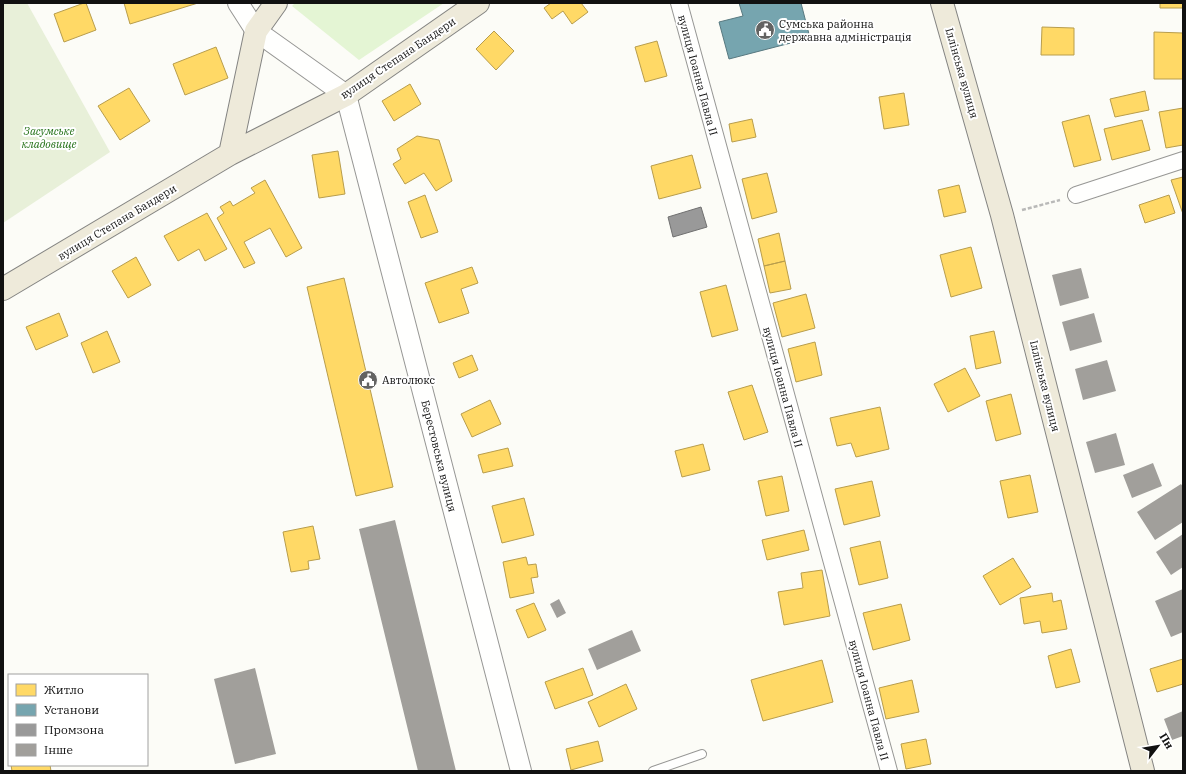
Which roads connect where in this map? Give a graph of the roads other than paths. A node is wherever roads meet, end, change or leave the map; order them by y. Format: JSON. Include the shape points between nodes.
{"nodes":[{"id":1,"x":238,"y":3,"type":"edge"},
{"id":2,"x":276,"y":3,"type":"edge"},
{"id":3,"x":478,"y":3,"type":"edge"},
{"id":4,"x":679,"y":3,"type":"edge"},
{"id":5,"x":942,"y":3,"type":"edge"},
{"id":6,"x":256,"y":31,"type":"junction"},
{"id":7,"x":346,"y":94,"type":"junction"},
{"id":8,"x":230,"y":154,"type":"junction"},
{"id":9,"x":1183,"y":160,"type":"edge"},
{"id":10,"x":1076,"y":195,"type":"dead end"},
{"id":11,"x":3,"y":289,"type":"edge"},
{"id":12,"x":702,"y":754,"type":"dead end"},
{"id":13,"x":521,"y":771,"type":"edge"},
{"id":14,"x":653,"y":771,"type":"edge"},
{"id":15,"x":889,"y":771,"type":"edge"},
{"id":16,"x":1142,"y":771,"type":"edge"}],
"edges":[{"from":1,"to":6,"type":"street"},
{"from":2,"to":6,"type":"main road"},
{"from":3,"to":7,"type":"main road","name":"вулиця Степана Бандери"},
{"from":4,"to":15,"type":"street","name":"вулиця Іоанна Павла II"},
{"from":5,"to":16,"type":"main road","name":"Іллінська вулиця","via":[[1002,215]]},
{"from":6,"to":7,"type":"street"},
{"from":6,"to":8,"type":"main road"},
{"from":7,"to":8,"type":"main road","name":"вулиця Степана Бандери"},
{"from":7,"to":13,"type":"street","name":"Берестовська вулиця"},
{"from":8,"to":11,"type":"main road","name":"вулиця Степана Бандери"},
{"from":9,"to":10,"type":"street"},
{"from":12,"to":14,"type":"lane"}]}
